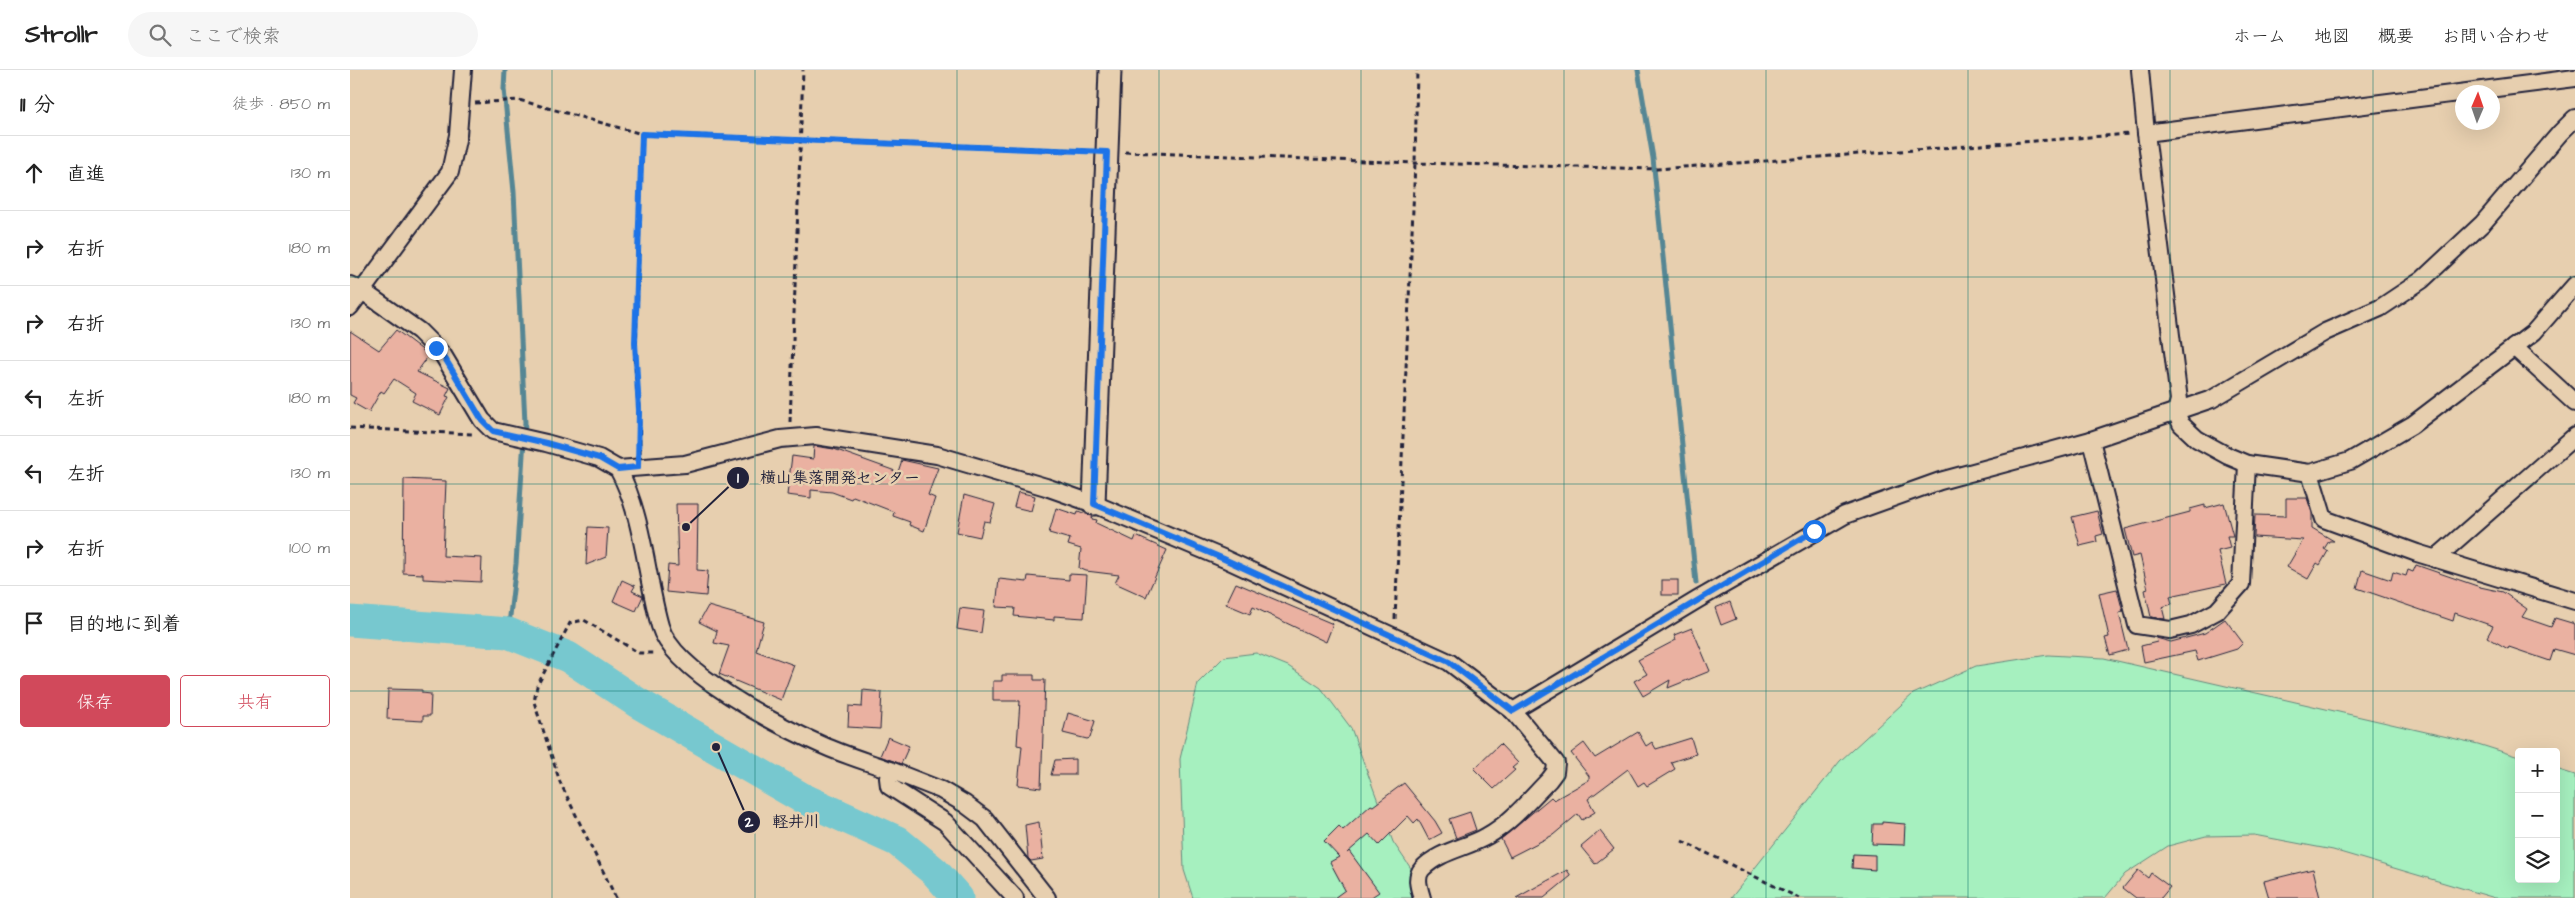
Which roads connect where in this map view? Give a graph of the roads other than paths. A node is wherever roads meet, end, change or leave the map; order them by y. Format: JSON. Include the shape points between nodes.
{"nodes":[{"id":1,"x":463,"y":70,"type":"edge"},
{"id":2,"x":1110,"y":70,"type":"edge"},
{"id":3,"x":2140,"y":70,"type":"edge"},
{"id":4,"x":2575,"y":78,"type":"edge"},
{"id":5,"x":2575,"y":118,"type":"edge"},
{"id":6,"x":2146,"y":133,"type":"junction"},
{"id":7,"x":2575,"y":285,"type":"edge"},
{"id":8,"x":356,"y":288,"type":"edge"},
{"id":9,"x":350,"y":307,"type":"edge"},
{"id":10,"x":2514,"y":347,"type":"junction"},
{"id":11,"x":2575,"y":403,"type":"edge"},
{"id":12,"x":2176,"y":412,"type":"junction"},
{"id":13,"x":2575,"y":436,"type":"edge"},
{"id":14,"x":2091,"y":440,"type":"junction"},
{"id":15,"x":2247,"y":464,"type":"junction"},
{"id":16,"x":618,"y":469,"type":"junction"},
{"id":17,"x":2310,"y":473,"type":"junction"},
{"id":18,"x":1094,"y":504,"type":"junction"},
{"id":19,"x":2435,"y":559,"type":"junction"},
{"id":20,"x":2575,"y":601,"type":"edge"},
{"id":21,"x":1513,"y":711,"type":"junction"},
{"id":22,"x":890,"y":770,"type":"junction"},
{"id":23,"x":1014,"y":898,"type":"edge"},
{"id":24,"x":1047,"y":898,"type":"edge"},
{"id":25,"x":1422,"y":898,"type":"edge"}],
"edges":[{"from":1,"to":8,"type":"street","via":[[458,135],[450,172]]},
{"from":2,"to":18,"type":"street"},
{"from":3,"to":6,"type":"street"},
{"from":4,"to":6,"type":"street"},
{"from":5,"to":12,"type":"street","via":[[2483,223],[2422,280],[2380,308],[2325,332],[2212,399]]},
{"from":6,"to":12,"type":"street","via":[[2179,400]]},
{"from":7,"to":10,"type":"street","via":[[2534,332]]},
{"from":8,"to":9,"type":"street"},
{"from":8,"to":16,"type":"street","via":[[419,331],[443,355],[488,427],[499,433],[599,458]]},
{"from":10,"to":11,"type":"street"},
{"from":10,"to":17,"type":"street","via":[[2412,425],[2350,461]]},
{"from":12,"to":14,"type":"street"},
{"from":12,"to":15,"type":"street","via":[[2181,424],[2197,439]]},
{"from":13,"to":19,"type":"street"},
{"from":14,"to":15,"type":"street","via":[[2137,625],[2170,630],[2191,625],[2217,611],[2241,584]]},
{"from":14,"to":21,"type":"street","via":[[1940,481],[1845,515],[1696,600]]},
{"from":15,"to":17,"type":"street"},
{"from":16,"to":18,"type":"street","via":[[685,464],[790,438],[829,437],[928,452]]},
{"from":16,"to":22,"type":"street","via":[[640,530],[660,628],[670,646],[688,665],[741,703],[823,745]]},
{"from":17,"to":19,"type":"street","via":[[2324,519]]},
{"from":18,"to":21,"type":"street","via":[[1224,559],[1449,662]]},
{"from":19,"to":20,"type":"street"},
{"from":21,"to":25,"type":"street","via":[[1556,763],[1555,772],[1498,829],[1432,861],[1422,870],[1418,882]]},
{"from":22,"to":23,"type":"street","via":[[889,786],[945,822]]},
{"from":22,"to":24,"type":"street","via":[[941,790],[985,819]]}]}
